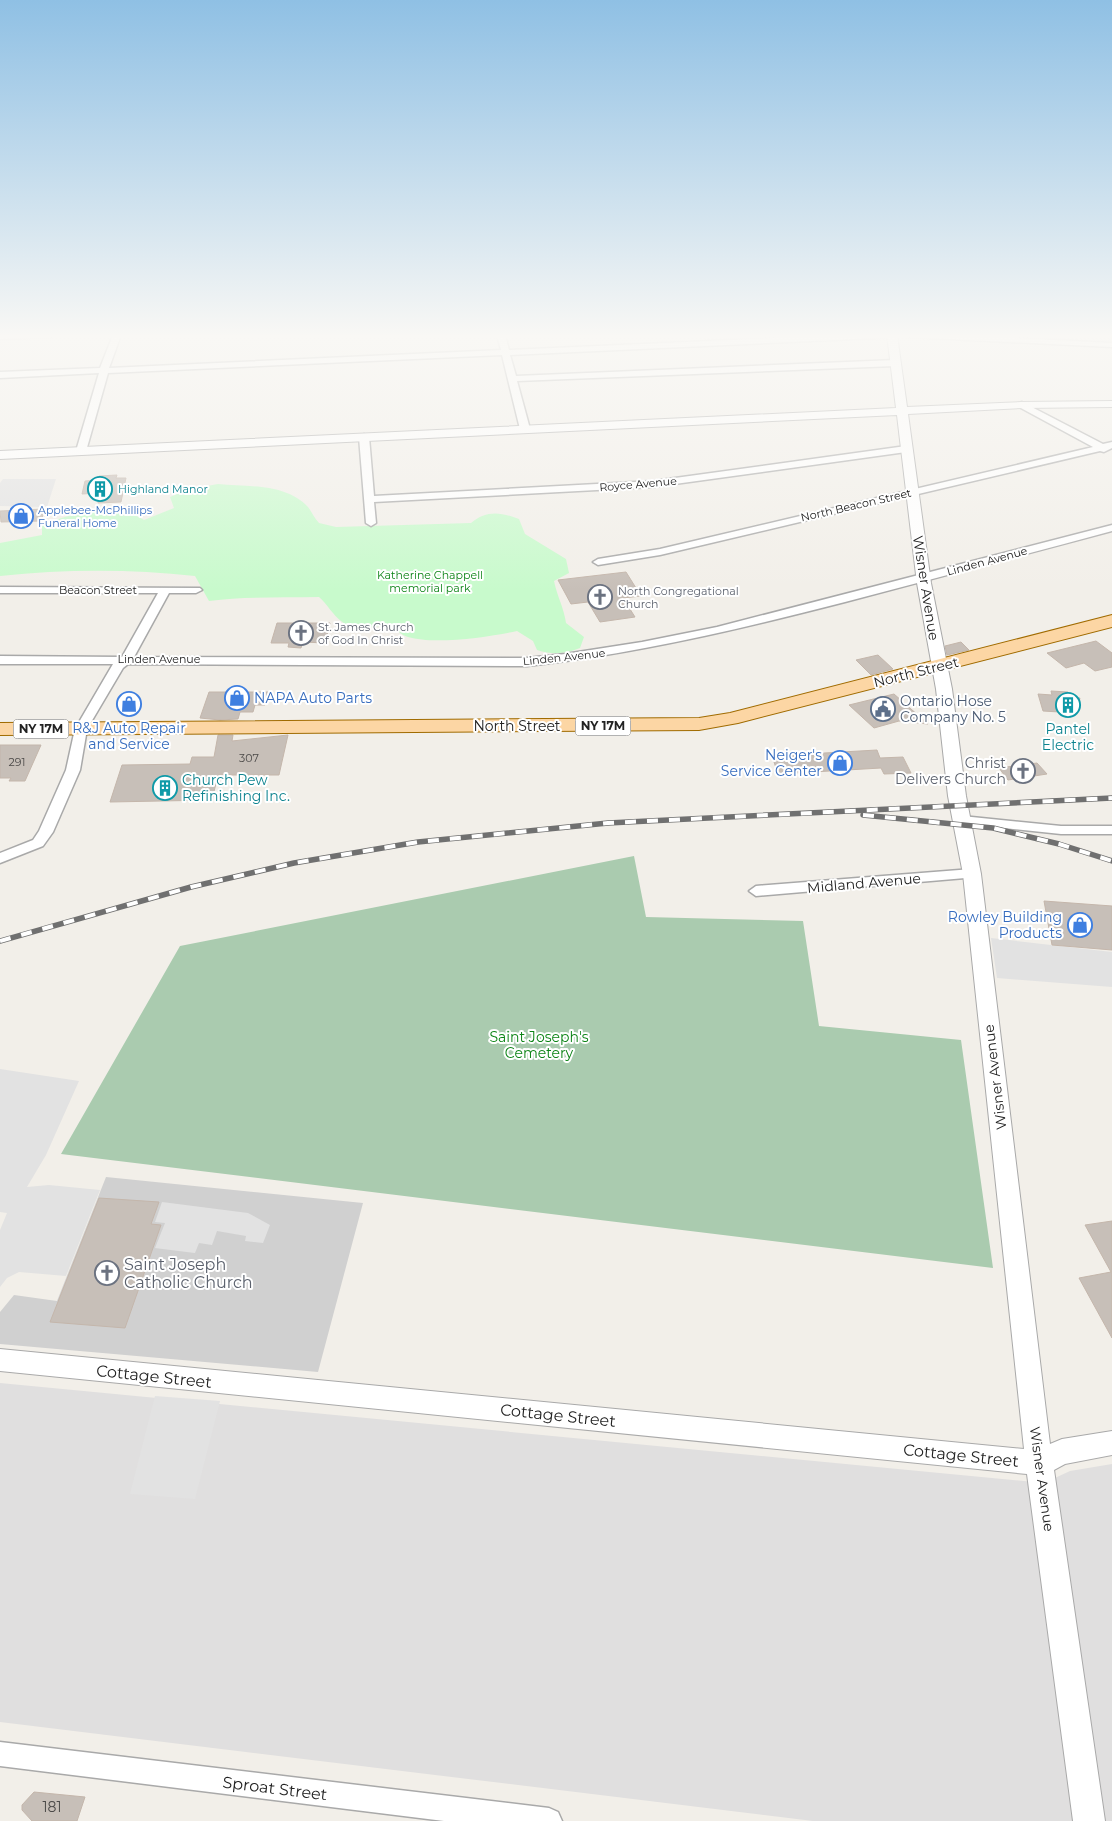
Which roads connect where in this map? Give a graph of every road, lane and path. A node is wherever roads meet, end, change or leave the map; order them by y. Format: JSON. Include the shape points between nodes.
{"nodes":[{"id":1,"x":90,"y":420,"type":"edge"},
{"id":2,"x":522,"y":420,"type":"edge"},
{"id":3,"x":714,"y":420,"type":"edge"},
{"id":4,"x":903,"y":420,"type":"edge"},
{"id":5,"x":1050,"y":420,"type":"edge"},
{"id":6,"x":525,"y":429,"type":"junction"},
{"id":7,"x":364,"y":437,"type":"junction"},
{"id":8,"x":1112,"y":445,"type":"edge"},
{"id":9,"x":1101,"y":447,"type":"junction"},
{"id":10,"x":906,"y":449,"type":"junction"},
{"id":11,"x":82,"y":451,"type":"junction"},
{"id":12,"x":1112,"y":453,"type":"edge"},
{"id":13,"x":0,"y":455,"type":"edge"},
{"id":14,"x":912,"y":492,"type":"junction"},
{"id":15,"x":368,"y":499,"type":"junction"},
{"id":16,"x":371,"y":523,"type":"dead end"},
{"id":17,"x":1112,"y":528,"type":"edge"},
{"id":18,"x":598,"y":562,"type":"dead end"},
{"id":19,"x":923,"y":578,"type":"junction"},
{"id":20,"x":0,"y":590,"type":"edge"},
{"id":21,"x":165,"y":590,"type":"junction"},
{"id":22,"x":196,"y":590,"type":"dead end"},
{"id":23,"x":1112,"y":621,"type":"edge"},
{"id":24,"x":127,"y":659,"type":"junction"},
{"id":25,"x":0,"y":660,"type":"edge"},
{"id":26,"x":940,"y":666,"type":"junction"},
{"id":27,"x":0,"y":729,"type":"edge"},
{"id":28,"x":81,"y":729,"type":"junction"},
{"id":29,"x":962,"y":820,"type":"junction"},
{"id":30,"x":1112,"y":830,"type":"edge"},
{"id":31,"x":0,"y":850,"type":"edge"},
{"id":32,"x":22,"y":851,"type":"junction"},
{"id":33,"x":0,"y":858,"type":"edge"},
{"id":34,"x":972,"y":874,"type":"junction"},
{"id":35,"x":756,"y":892,"type":"dead end"},
{"id":36,"x":0,"y":1360,"type":"edge"},
{"id":37,"x":1112,"y":1442,"type":"edge"},
{"id":38,"x":1040,"y":1463,"type":"junction"},
{"id":39,"x":0,"y":1754,"type":"edge"},
{"id":40,"x":550,"y":1821,"type":"edge"},
{"id":41,"x":1090,"y":1821,"type":"edge"}],
"edges":[{"from":1,"to":11,"type":"street"},
{"from":2,"to":6,"type":"street"},
{"from":3,"to":6,"type":"street"},
{"from":4,"to":10,"type":"street","name":"Wisner Avenue"},
{"from":5,"to":9,"type":"street"},
{"from":6,"to":7,"type":"street"},
{"from":7,"to":11,"type":"street"},
{"from":7,"to":15,"type":"street"},
{"from":8,"to":9,"type":"street","name":"North Beacon Street"},
{"from":9,"to":12,"type":"street"},
{"from":9,"to":14,"type":"street","name":"North Beacon Street"},
{"from":10,"to":14,"type":"street","name":"Wisner Avenue"},
{"from":10,"to":15,"type":"street","name":"Royce Avenue","via":[[653,484]]},
{"from":11,"to":13,"type":"street"},
{"from":14,"to":18,"type":"street","name":"North Beacon Street","via":[[660,552]]},
{"from":14,"to":19,"type":"street","name":"Wisner Avenue"},
{"from":15,"to":16,"type":"street"},
{"from":17,"to":19,"type":"street","name":"Linden Avenue"},
{"from":19,"to":24,"type":"street","name":"Linden Avenue","via":[[717,631],[571,658],[527,662]]},
{"from":19,"to":26,"type":"street","name":"Wisner Avenue"},
{"from":20,"to":21,"type":"street","name":"Beacon Street"},
{"from":21,"to":22,"type":"street","name":"Beacon Street"},
{"from":21,"to":24,"type":"street"},
{"from":23,"to":26,"type":"main road","name":"North Street","number":"NY 17M"},
{"from":24,"to":25,"type":"street","name":"Linden Avenue"},
{"from":24,"to":28,"type":"street","via":[[118,666]]},
{"from":26,"to":28,"type":"main road","name":"North Street","number":"NY 17M","via":[[731,720],[674,726]]},
{"from":26,"to":29,"type":"street","name":"Wisner Avenue"},
{"from":27,"to":28,"type":"main road","name":"North Street","number":"NY 17M"},
{"from":28,"to":32,"type":"street","via":[[73,770],[46,832],[38,843]]},
{"from":29,"to":30,"type":"street","via":[[1061,830]]},
{"from":29,"to":34,"type":"street","name":"Wisner Avenue"},
{"from":31,"to":32,"type":"street"},
{"from":32,"to":33,"type":"street"},
{"from":34,"to":35,"type":"street","name":"Midland Avenue"},
{"from":34,"to":38,"type":"street","name":"Wisner Avenue"},
{"from":36,"to":38,"type":"street","name":"Cottage Street"},
{"from":37,"to":38,"type":"street","via":[[1062,1452]]},
{"from":38,"to":41,"type":"street","name":"Wisner Avenue"},
{"from":39,"to":40,"type":"street","name":"Sproat Street"}]}
